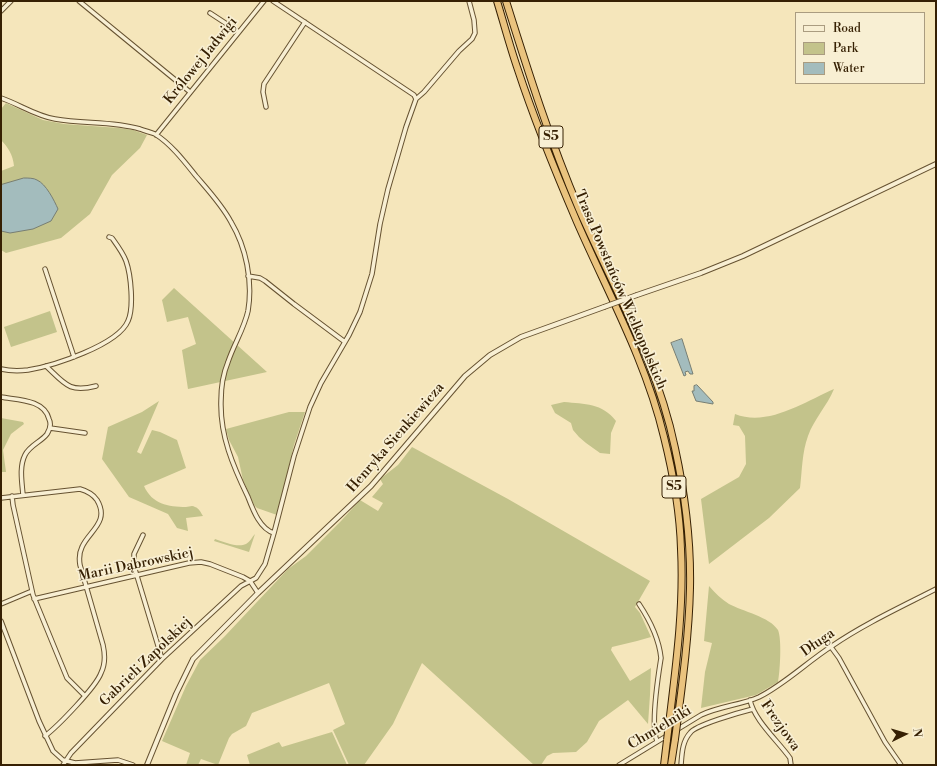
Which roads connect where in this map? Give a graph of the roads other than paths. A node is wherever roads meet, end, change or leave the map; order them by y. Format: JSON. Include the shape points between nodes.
{"nodes":[{"id":1,"x":11,"y":1,"type":"edge"},
{"id":2,"x":79,"y":1,"type":"edge"},
{"id":3,"x":264,"y":1,"type":"edge"},
{"id":4,"x":273,"y":1,"type":"edge"},
{"id":5,"x":469,"y":1,"type":"edge"},
{"id":6,"x":497,"y":1,"type":"edge"},
{"id":7,"x":506,"y":1,"type":"edge"},
{"id":8,"x":1,"y":11,"type":"edge"},
{"id":9,"x":210,"y":13,"type":"dead end"},
{"id":10,"x":305,"y":22,"type":"junction"},
{"id":11,"x":239,"y":32,"type":"junction"},
{"id":12,"x":190,"y":92,"type":"junction"},
{"id":13,"x":1,"y":98,"type":"edge"},
{"id":14,"x":416,"y":99,"type":"junction"},
{"id":15,"x":266,"y":107,"type":"dead end"},
{"id":16,"x":156,"y":135,"type":"junction"},
{"id":17,"x":936,"y":164,"type":"edge"},
{"id":18,"x":109,"y":237,"type":"dead end"},
{"id":19,"x":45,"y":269,"type":"dead end"},
{"id":20,"x":248,"y":276,"type":"junction"},
{"id":21,"x":345,"y":342,"type":"junction"},
{"id":22,"x":74,"y":357,"type":"junction"},
{"id":23,"x":46,"y":366,"type":"junction"},
{"id":24,"x":1,"y":369,"type":"edge"},
{"id":25,"x":96,"y":386,"type":"dead end"},
{"id":26,"x":1,"y":397,"type":"edge"},
{"id":27,"x":50,"y":428,"type":"junction"},
{"id":28,"x":84,"y":433,"type":"dead end"},
{"id":29,"x":23,"y":495,"type":"junction"},
{"id":30,"x":12,"y":496,"type":"junction"},
{"id":31,"x":1,"y":498,"type":"edge"},
{"id":32,"x":274,"y":533,"type":"junction"},
{"id":33,"x":143,"y":535,"type":"dead end"},
{"id":34,"x":137,"y":575,"type":"junction"},
{"id":35,"x":250,"y":581,"type":"junction"},
{"id":36,"x":86,"y":587,"type":"junction"},
{"id":37,"x":936,"y":589,"type":"edge"},
{"id":38,"x":32,"y":591,"type":"junction"},
{"id":39,"x":258,"y":593,"type":"junction"},
{"id":40,"x":34,"y":599,"type":"junction"},
{"id":41,"x":1,"y":604,"type":"edge"},
{"id":42,"x":640,"y":604,"type":"dead end"},
{"id":43,"x":1,"y":621,"type":"edge"},
{"id":44,"x":831,"y":646,"type":"junction"},
{"id":45,"x":162,"y":659,"type":"junction"},
{"id":46,"x":84,"y":695,"type":"junction"},
{"id":47,"x":750,"y":700,"type":"junction"},
{"id":48,"x":753,"y":709,"type":"junction"},
{"id":49,"x":712,"y":710,"type":"joint"},
{"id":50,"x":46,"y":736,"type":"junction"},
{"id":51,"x":657,"y":741,"type":"junction"},
{"id":52,"x":65,"y":761,"type":"junction"},
{"id":53,"x":63,"y":765,"type":"edge"},
{"id":54,"x":133,"y":765,"type":"edge"},
{"id":55,"x":147,"y":765,"type":"edge"},
{"id":56,"x":620,"y":765,"type":"edge"},
{"id":57,"x":664,"y":765,"type":"edge"},
{"id":58,"x":671,"y":765,"type":"edge"},
{"id":59,"x":681,"y":765,"type":"edge"},
{"id":60,"x":791,"y":765,"type":"edge"},
{"id":61,"x":901,"y":765,"type":"edge"}],
"edges":[{"from":1,"to":8,"type":"street"},
{"from":2,"to":12,"type":"street"},
{"from":3,"to":11,"type":"street","name":"Królowej Jadwigi"},
{"from":4,"to":10,"type":"street"},
{"from":5,"to":14,"type":"street","via":[[475,27],[472,39]]},
{"from":6,"to":57,"type":"highway","name":"Trasa Powstańców Wielkopolskich","number":"S5","bridge":true,"via":[[518,71],[545,144],[577,222],[633,344],[648,381],[664,436],[676,500],[682,580],[680,624]]},
{"from":7,"to":58,"type":"highway","name":"Trasa Powstańców Wielkopolskich","number":"S5","bridge":true,"via":[[556,151],[591,236],[635,327],[669,423],[684,496],[690,559],[687,644]]},
{"from":9,"to":11,"type":"street"},
{"from":10,"to":14,"type":"street"},
{"from":10,"to":15,"type":"street","via":[[264,84]]},
{"from":11,"to":12,"type":"street","name":"Królowej Jadwigi"},
{"from":12,"to":16,"type":"street","name":"Królowej Jadwigi"},
{"from":13,"to":16,"type":"street","via":[[54,119],[109,123]]},
{"from":14,"to":21,"type":"street","name":"Gabrieli Zapolskiej","via":[[387,195],[370,281],[360,312]]},
{"from":16,"to":20,"type":"street","via":[[178,153],[230,220],[244,251]]},
{"from":17,"to":39,"type":"street","name":"Henryka Sienkiewicza","bridge":true,"via":[[743,256],[521,337],[500,348],[457,384],[371,486]]},
{"from":18,"to":22,"type":"street","via":[[123,255],[127,265],[131,297],[129,318],[124,328],[116,335]]},
{"from":19,"to":22,"type":"street"},
{"from":20,"to":21,"type":"street","via":[[265,281]]},
{"from":20,"to":32,"type":"street","via":[[249,297],[245,321],[222,384],[222,424],[228,451],[253,509],[264,527]]},
{"from":21,"to":32,"type":"street","name":"Gabrieli Zapolskiej","via":[[310,407]]},
{"from":22,"to":23,"type":"street"},
{"from":23,"to":24,"type":"street","via":[[23,370]]},
{"from":23,"to":25,"type":"street","via":[[75,389]]},
{"from":26,"to":27,"type":"street","via":[[40,405],[49,417]]},
{"from":27,"to":28,"type":"street"},
{"from":27,"to":29,"type":"street","via":[[25,455],[22,465]]},
{"from":29,"to":30,"type":"street"},
{"from":29,"to":36,"type":"street","via":[[80,489],[96,498],[101,510],[100,521],[83,545],[79,559]]},
{"from":30,"to":31,"type":"street"},
{"from":30,"to":38,"type":"street"},
{"from":32,"to":35,"type":"street","name":"Gabrieli Zapolskiej","via":[[265,564],[256,578]]},
{"from":33,"to":34,"type":"street","via":[[134,554]]},
{"from":34,"to":35,"type":"street","name":"Marii Dąbrowskiej","via":[[201,562]]},
{"from":34,"to":36,"type":"street","name":"Marii Dąbrowskiej"},
{"from":34,"to":45,"type":"street"},
{"from":35,"to":39,"type":"street"},
{"from":35,"to":45,"type":"street","name":"Gabrieli Zapolskiej","via":[[241,586]]},
{"from":36,"to":40,"type":"street","name":"Marii Dąbrowskiej"},
{"from":36,"to":46,"type":"street","via":[[102,640],[104,659],[98,679]]},
{"from":37,"to":44,"type":"street","name":"Długa"},
{"from":38,"to":40,"type":"street"},
{"from":38,"to":41,"type":"street"},
{"from":39,"to":55,"type":"street","name":"Henryka Sienkiewicza","via":[[193,659]]},
{"from":40,"to":46,"type":"street","via":[[67,678]]},
{"from":42,"to":51,"type":"street","via":[[650,621],[660,651],[654,721]]},
{"from":43,"to":50,"type":"street"},
{"from":44,"to":47,"type":"street","name":"Długa","via":[[770,690]]},
{"from":44,"to":61,"type":"street"},
{"from":45,"to":52,"type":"street","name":"Gabrieli Zapolskiej"},
{"from":46,"to":50,"type":"street"},
{"from":47,"to":48,"type":"street","name":"Frezjowa"},
{"from":47,"to":49,"type":"street","name":"Długa"},
{"from":48,"to":59,"type":"street","via":[[690,731],[684,741]]},
{"from":48,"to":60,"type":"street","name":"Frezjowa","via":[[790,758]]},
{"from":49,"to":51,"type":"street","name":"Chmielniki"},
{"from":50,"to":52,"type":"street","via":[[53,751]]},
{"from":51,"to":56,"type":"street","name":"Chmielniki"},
{"from":52,"to":53,"type":"street","name":"Gabrieli Zapolskiej"},
{"from":52,"to":54,"type":"street","via":[[80,763],[118,760]]}]}
